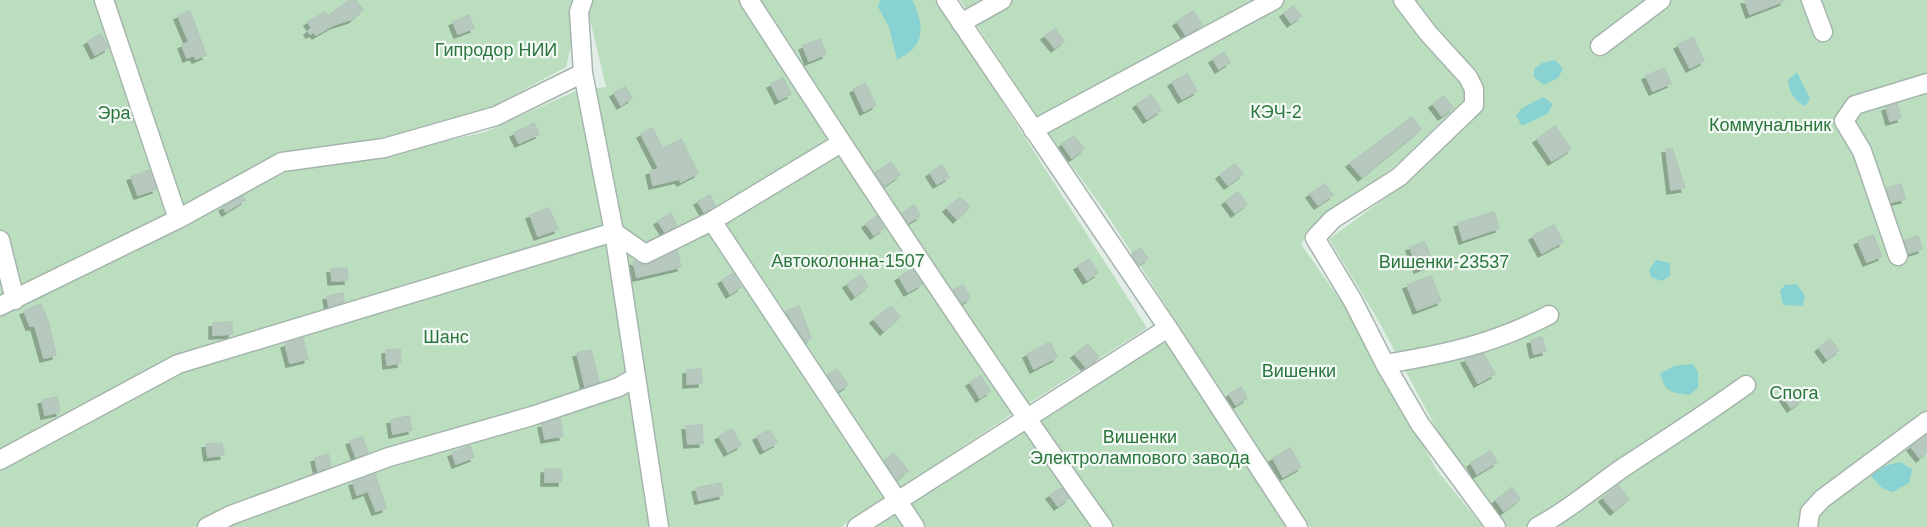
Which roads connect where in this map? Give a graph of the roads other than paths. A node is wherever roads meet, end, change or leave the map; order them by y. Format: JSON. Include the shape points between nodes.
{"nodes":[{"id":1,"x":104,"y":0,"type":"edge"},
{"id":2,"x":583,"y":0,"type":"edge"},
{"id":3,"x":749,"y":0,"type":"edge"},
{"id":4,"x":946,"y":0,"type":"edge"},
{"id":5,"x":1002,"y":0,"type":"edge"},
{"id":6,"x":1274,"y":0,"type":"edge"},
{"id":7,"x":1403,"y":0,"type":"edge"},
{"id":8,"x":1662,"y":0,"type":"edge"},
{"id":9,"x":1811,"y":0,"type":"edge"},
{"id":10,"x":961,"y":23,"type":"junction"},
{"id":11,"x":1823,"y":32,"type":"dead end"},
{"id":12,"x":1600,"y":46,"type":"dead end"},
{"id":13,"x":583,"y":74,"type":"junction"},
{"id":14,"x":1927,"y":83,"type":"edge"},
{"id":15,"x":1033,"y":130,"type":"junction"},
{"id":16,"x":841,"y":143,"type":"junction"},
{"id":17,"x":178,"y":219,"type":"junction"},
{"id":18,"x":712,"y":221,"type":"junction"},
{"id":19,"x":614,"y":232,"type":"junction"},
{"id":20,"x":0,"y":240,"type":"edge"},
{"id":21,"x":1898,"y":256,"type":"dead end"},
{"id":22,"x":8,"y":303,"type":"edge"},
{"id":23,"x":1549,"y":315,"type":"dead end"},
{"id":24,"x":1168,"y":328,"type":"junction"},
{"id":25,"x":1385,"y":364,"type":"junction"},
{"id":26,"x":636,"y":377,"type":"junction"},
{"id":27,"x":1746,"y":385,"type":"dead end"},
{"id":28,"x":1025,"y":418,"type":"junction"},
{"id":29,"x":1927,"y":421,"type":"edge"},
{"id":30,"x":0,"y":460,"type":"edge"},
{"id":31,"x":896,"y":501,"type":"junction"},
{"id":32,"x":207,"y":527,"type":"edge"},
{"id":33,"x":659,"y":527,"type":"edge"},
{"id":34,"x":857,"y":527,"type":"edge"},
{"id":35,"x":915,"y":527,"type":"edge"},
{"id":36,"x":1103,"y":527,"type":"edge"},
{"id":37,"x":1298,"y":527,"type":"edge"},
{"id":38,"x":1496,"y":527,"type":"edge"},
{"id":39,"x":1537,"y":527,"type":"edge"},
{"id":40,"x":1808,"y":527,"type":"edge"}],
"edges":[{"from":1,"to":17,"type":"street"},
{"from":2,"to":13,"type":"street","via":[[579,12]]},
{"from":3,"to":16,"type":"street"},
{"from":4,"to":10,"type":"street"},
{"from":5,"to":10,"type":"street"},
{"from":6,"to":15,"type":"street"},
{"from":7,"to":25,"type":"street","via":[[1467,77],[1474,89],[1474,105],[1399,177],[1333,219],[1315,238]]},
{"from":8,"to":12,"type":"street"},
{"from":9,"to":11,"type":"street"},
{"from":10,"to":15,"type":"street"},
{"from":13,"to":17,"type":"street","via":[[496,116],[384,148],[282,162]]},
{"from":13,"to":19,"type":"street"},
{"from":14,"to":21,"type":"street","via":[[1855,105],[1844,121],[1862,151]]},
{"from":15,"to":24,"type":"street"},
{"from":16,"to":18,"type":"street"},
{"from":16,"to":28,"type":"street"},
{"from":17,"to":22,"type":"street"},
{"from":18,"to":19,"type":"street","via":[[645,254]]},
{"from":18,"to":31,"type":"street"},
{"from":19,"to":26,"type":"street"},
{"from":19,"to":30,"type":"street","via":[[178,364]]},
{"from":20,"to":22,"type":"street"},
{"from":23,"to":25,"type":"street","via":[[1521,330],[1466,349]]},
{"from":24,"to":28,"type":"street"},
{"from":24,"to":37,"type":"street"},
{"from":25,"to":38,"type":"street","via":[[1420,424]]},
{"from":26,"to":32,"type":"street","via":[[619,387],[532,416],[389,457]]},
{"from":26,"to":33,"type":"street"},
{"from":27,"to":39,"type":"street"},
{"from":28,"to":31,"type":"street"},
{"from":28,"to":36,"type":"street"},
{"from":29,"to":40,"type":"street","via":[[1822,500],[1810,512]]},
{"from":31,"to":34,"type":"street"},
{"from":31,"to":35,"type":"street"}]}
